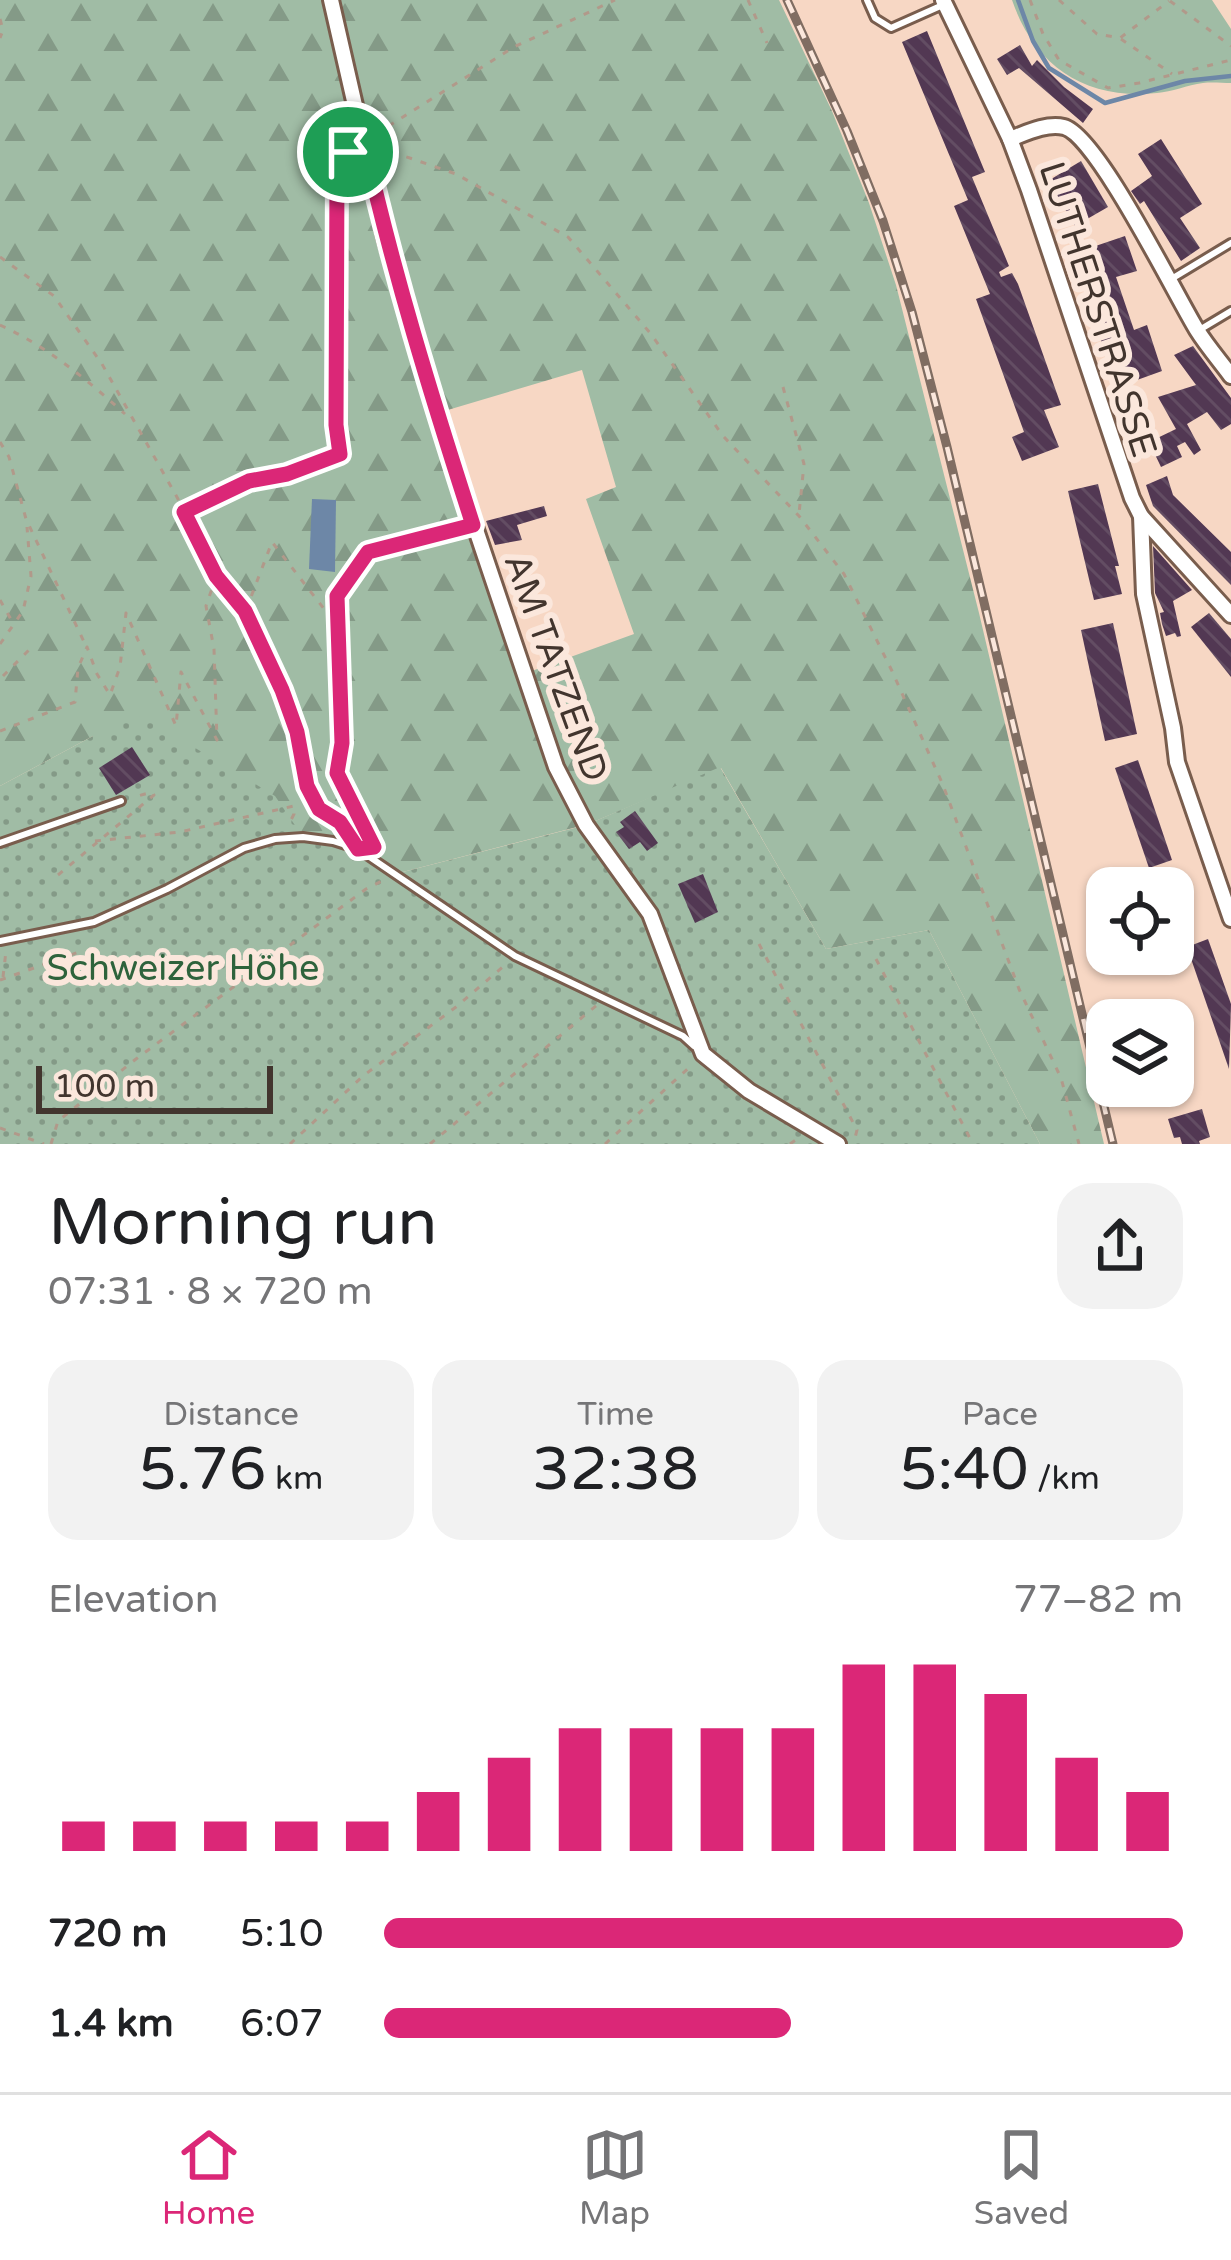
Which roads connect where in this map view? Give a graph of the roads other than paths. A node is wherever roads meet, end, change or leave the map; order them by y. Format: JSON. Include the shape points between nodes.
{"nodes":[{"id":1,"x":331,"y":0,"type":"edge"},
{"id":2,"x":867,"y":0,"type":"edge"},
{"id":3,"x":944,"y":2,"type":"edge"},
{"id":4,"x":1010,"y":139,"type":"junction"},
{"id":5,"x":1231,"y":243,"type":"edge"},
{"id":6,"x":1170,"y":280,"type":"junction"},
{"id":7,"x":1231,"y":311,"type":"edge"},
{"id":8,"x":1198,"y":331,"type":"junction"},
{"id":9,"x":1231,"y":376,"type":"edge"},
{"id":10,"x":1142,"y":516,"type":"junction"},
{"id":11,"x":1231,"y":615,"type":"edge"},
{"id":12,"x":121,"y":801,"type":"road end"},
{"id":13,"x":0,"y":843,"type":"edge"},
{"id":14,"x":1230,"y":916,"type":"edge"},
{"id":15,"x":4,"y":940,"type":"edge"},
{"id":16,"x":703,"y":1054,"type":"junction"},
{"id":17,"x":838,"y":1144,"type":"edge"}],
"edges":[{"from":1,"to":16,"type":"street","name":"AM TATZEND","via":[[437,414],[556,767],[650,914]]},
{"from":2,"to":3,"type":"lane","via":[[875,19],[891,28]]},
{"from":3,"to":4,"type":"street","name":"LUTHERSTRASSE"},
{"from":4,"to":6,"type":"street","via":[[1066,127],[1080,137]]},
{"from":4,"to":10,"type":"street","name":"LUTHERSTRASSE"},
{"from":5,"to":6,"type":"lane"},
{"from":6,"to":8,"type":"street"},
{"from":7,"to":8,"type":"lane"},
{"from":8,"to":9,"type":"street"},
{"from":10,"to":11,"type":"street","name":"LUTHERSTRASSE"},
{"from":10,"to":14,"type":"street","via":[[1144,594],[1178,762]]},
{"from":12,"to":13,"type":"lane"},
{"from":15,"to":16,"type":"lane","via":[[94,922],[244,848],[275,839],[333,841],[358,849],[515,956],[683,1036]]},
{"from":16,"to":17,"type":"street"}]}
